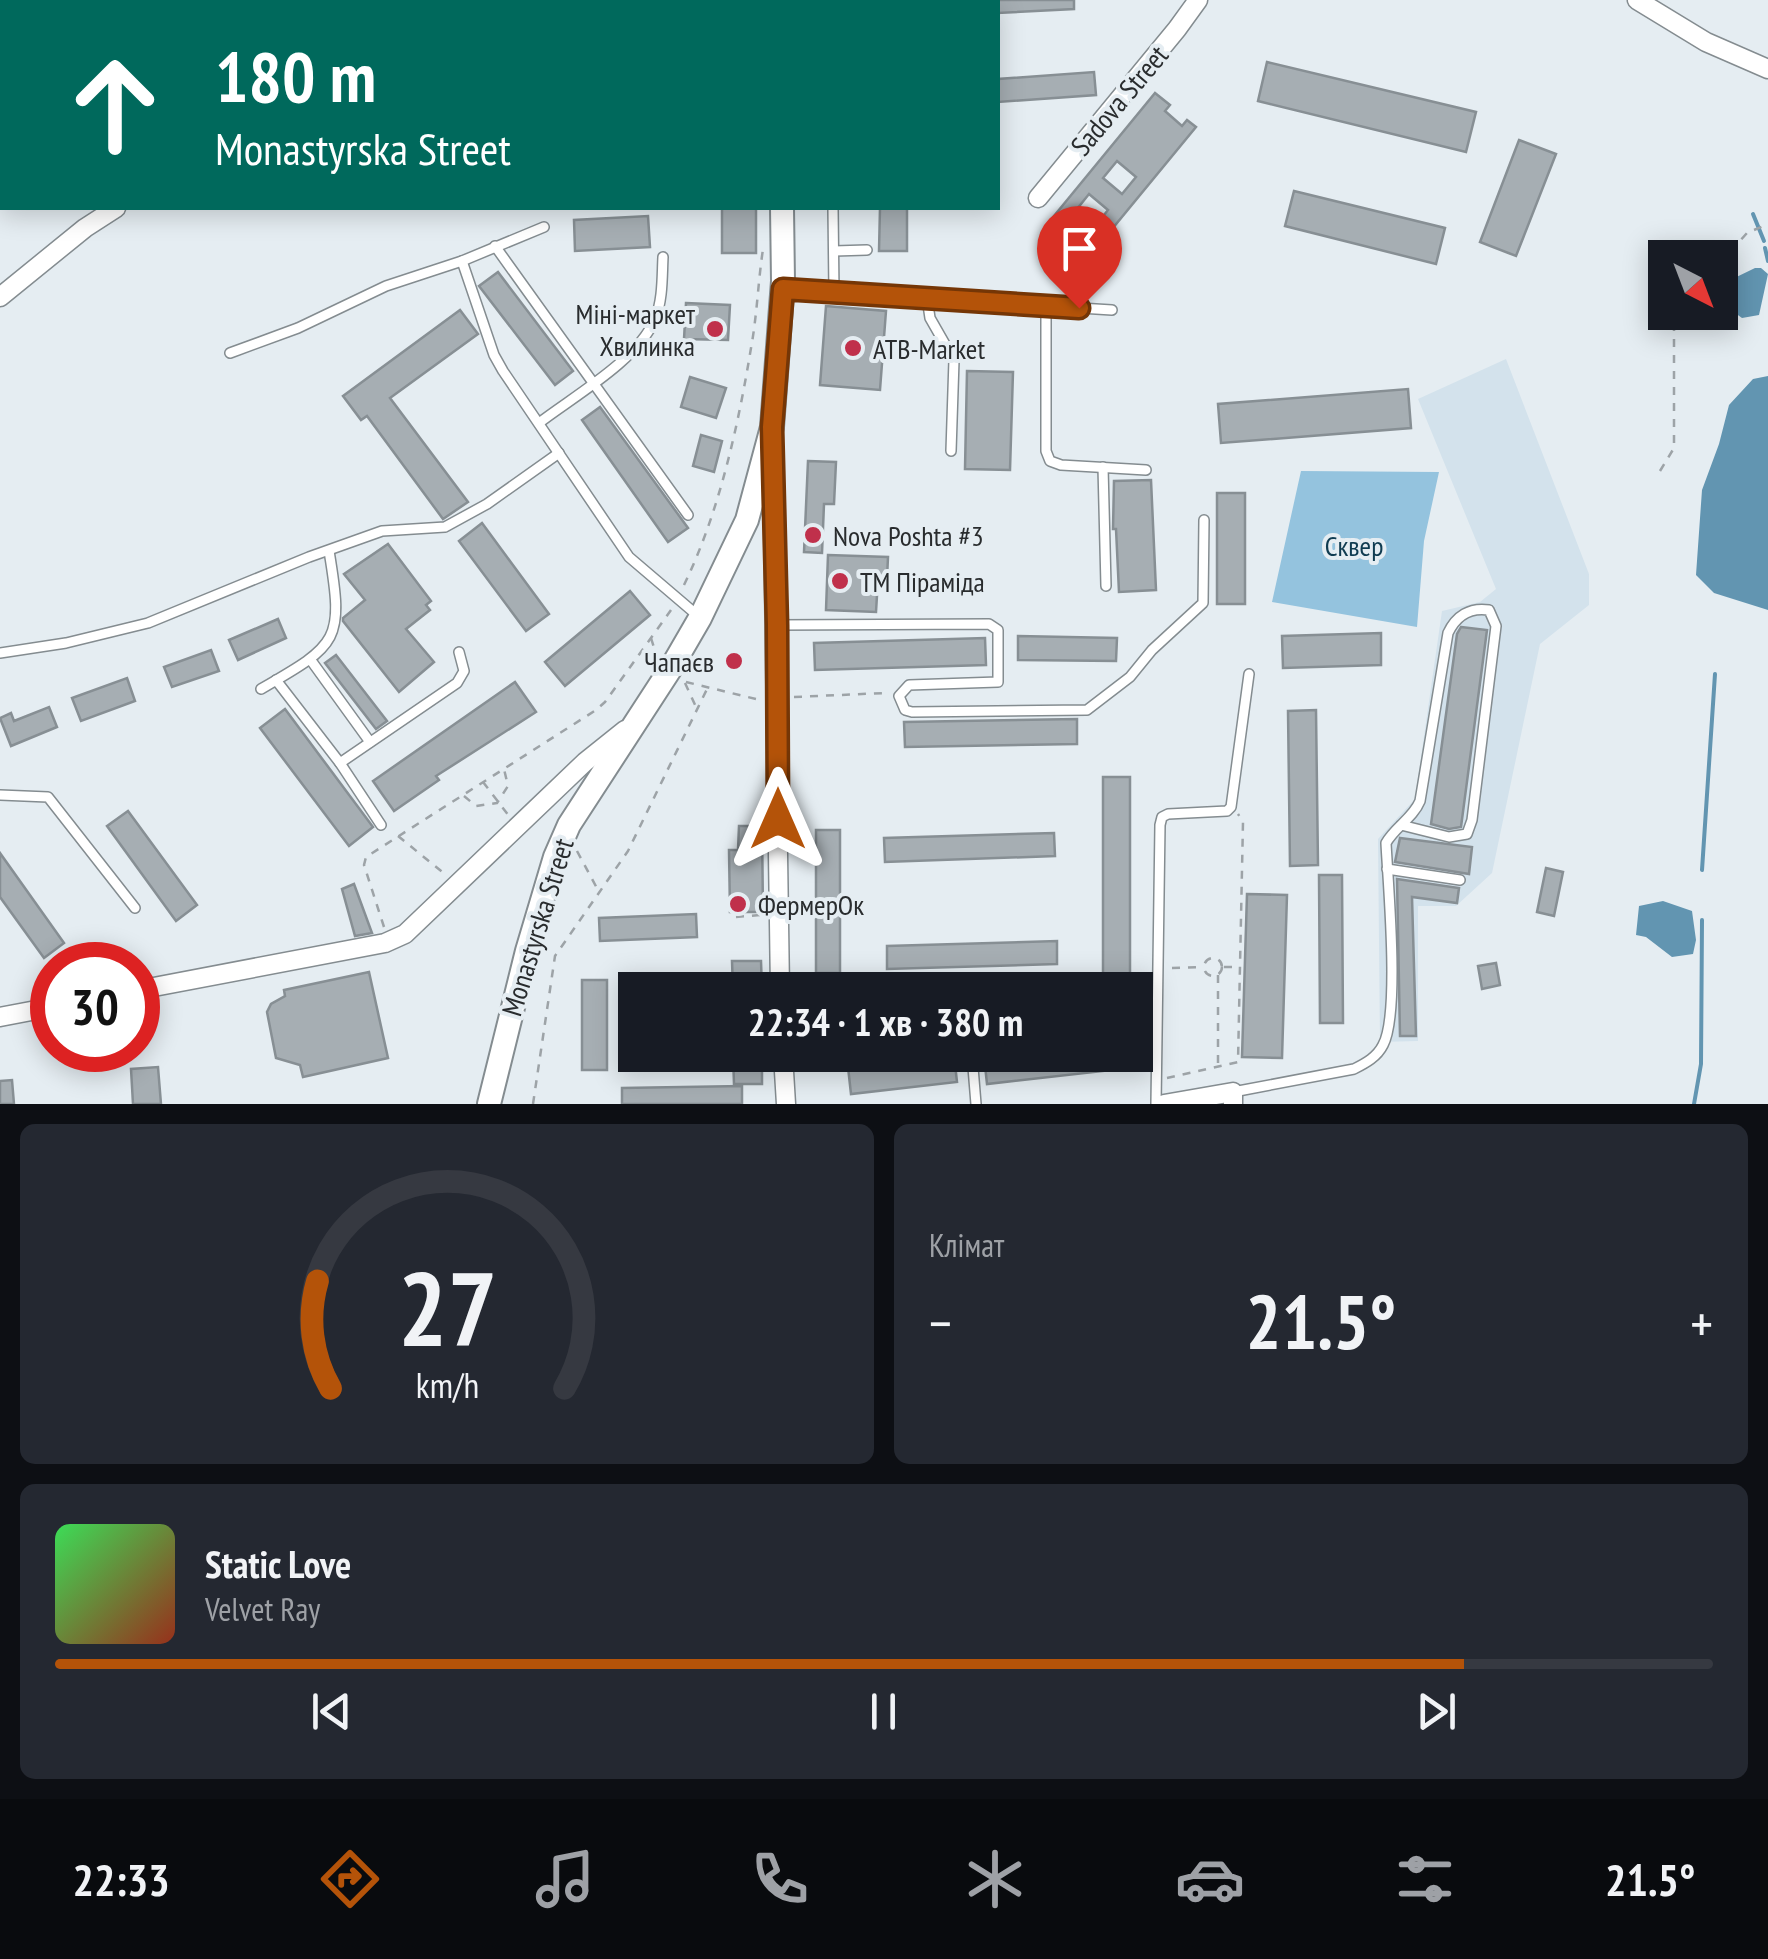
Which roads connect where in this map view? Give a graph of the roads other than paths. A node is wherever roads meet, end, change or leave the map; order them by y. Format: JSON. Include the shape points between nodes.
{"nodes":[{"id":1,"x":1198,"y":0,"type":"edge"},
{"id":2,"x":1637,"y":0,"type":"edge"},
{"id":3,"x":1768,"y":70,"type":"edge"},
{"id":4,"x":1038,"y":198,"type":"dead end"},
{"id":5,"x":113,"y":210,"type":"edge"},
{"id":6,"x":782,"y":210,"type":"edge"},
{"id":7,"x":833,"y":210,"type":"edge"},
{"id":8,"x":544,"y":227,"type":"dead end"},
{"id":9,"x":496,"y":246,"type":"junction"},
{"id":10,"x":867,"y":250,"type":"dead end"},
{"id":11,"x":834,"y":251,"type":"junction"},
{"id":12,"x":664,"y":256,"type":"dead end"},
{"id":13,"x":462,"y":261,"type":"junction"},
{"id":14,"x":783,"y":289,"type":"junction"},
{"id":15,"x":834,"y":292,"type":"junction"},
{"id":16,"x":0,"y":297,"type":"edge"},
{"id":17,"x":928,"y":298,"type":"junction"},
{"id":18,"x":1046,"y":307,"type":"junction"},
{"id":19,"x":1112,"y":310,"type":"dead end"},
{"id":20,"x":230,"y":353,"type":"dead end"},
{"id":21,"x":594,"y":381,"type":"junction"},
{"id":22,"x":539,"y":423,"type":"junction"},
{"id":23,"x":772,"y":427,"type":"junction"},
{"id":24,"x":951,"y":451,"type":"dead end"},
{"id":25,"x":559,"y":453,"type":"junction"},
{"id":26,"x":1103,"y":467,"type":"junction"},
{"id":27,"x":1146,"y":470,"type":"dead end"},
{"id":28,"x":688,"y":516,"type":"dead end"},
{"id":29,"x":1204,"y":520,"type":"dead end"},
{"id":30,"x":328,"y":551,"type":"junction"},
{"id":31,"x":1106,"y":586,"type":"dead end"},
{"id":32,"x":700,"y":618,"type":"junction"},
{"id":33,"x":777,"y":625,"type":"junction"},
{"id":34,"x":459,"y":652,"type":"dead end"},
{"id":35,"x":0,"y":653,"type":"edge"},
{"id":36,"x":310,"y":659,"type":"junction"},
{"id":37,"x":1249,"y":674,"type":"dead end"},
{"id":38,"x":276,"y":680,"type":"junction"},
{"id":39,"x":260,"y":689,"type":"dead end"},
{"id":40,"x":638,"y":720,"type":"junction"},
{"id":41,"x":370,"y":742,"type":"junction"},
{"id":42,"x":340,"y":763,"type":"junction"},
{"id":43,"x":0,"y":796,"type":"edge"},
{"id":44,"x":381,"y":825,"type":"dead end"},
{"id":45,"x":1401,"y":825,"type":"junction"},
{"id":46,"x":1387,"y":869,"type":"junction"},
{"id":47,"x":1460,"y":880,"type":"dead end"},
{"id":48,"x":135,"y":908,"type":"dead end"},
{"id":49,"x":780,"y":972,"type":"edge"},
{"id":50,"x":160,"y":986,"type":"edge"},
{"id":51,"x":30,"y":1011,"type":"edge"},
{"id":52,"x":0,"y":1017,"type":"edge"},
{"id":53,"x":1155,"y":1024,"type":"joint"},
{"id":54,"x":785,"y":1072,"type":"edge"},
{"id":55,"x":973,"y":1072,"type":"edge"},
{"id":56,"x":1233,"y":1098,"type":"edge"},
{"id":57,"x":488,"y":1104,"type":"edge"},
{"id":58,"x":786,"y":1104,"type":"edge"},
{"id":59,"x":976,"y":1104,"type":"edge"},
{"id":60,"x":1156,"y":1104,"type":"edge"},
{"id":61,"x":1164,"y":1104,"type":"edge"}],
"edges":[{"from":1,"to":4,"type":"street","name":"Sadova Street"},
{"from":2,"to":3,"type":"street"},
{"from":5,"to":16,"type":"street"},
{"from":6,"to":14,"type":"main road","name":"Monastyrska Street"},
{"from":7,"to":11,"type":"lane"},
{"from":8,"to":9,"type":"lane"},
{"from":9,"to":13,"type":"lane"},
{"from":9,"to":21,"type":"lane"},
{"from":10,"to":11,"type":"lane"},
{"from":11,"to":15,"type":"lane"},
{"from":12,"to":21,"type":"lane","via":[[659,305],[648,332]]},
{"from":13,"to":20,"type":"lane"},
{"from":13,"to":22,"type":"lane","via":[[494,356]]},
{"from":14,"to":15,"type":"lane"},
{"from":14,"to":23,"type":"main road","name":"Monastyrska Street"},
{"from":15,"to":17,"type":"lane"},
{"from":17,"to":18,"type":"lane"},
{"from":17,"to":24,"type":"lane","via":[[930,318],[954,360]]},
{"from":18,"to":19,"type":"lane"},
{"from":18,"to":26,"type":"lane","via":[[1047,456],[1061,465]]},
{"from":21,"to":22,"type":"lane"},
{"from":21,"to":28,"type":"lane"},
{"from":22,"to":25,"type":"lane"},
{"from":23,"to":32,"type":"main road","name":"Monastyrska Street","via":[[747,520]]},
{"from":23,"to":33,"type":"street"},
{"from":25,"to":30,"type":"lane","via":[[444,527],[382,531]]},
{"from":25,"to":32,"type":"lane","via":[[628,557]]},
{"from":26,"to":27,"type":"lane"},
{"from":26,"to":31,"type":"lane"},
{"from":29,"to":33,"type":"lane","via":[[1203,604],[1087,710],[912,712],[900,704],[900,692],[909,685],[995,684],[997,628],[989,624]]},
{"from":30,"to":35,"type":"lane","via":[[148,623]]},
{"from":30,"to":36,"type":"lane","via":[[336,624]]},
{"from":32,"to":40,"type":"main road","name":"Monastyrska Street"},
{"from":33,"to":49,"type":"street"},
{"from":34,"to":41,"type":"lane","via":[[464,671],[457,684]]},
{"from":36,"to":38,"type":"lane"},
{"from":36,"to":41,"type":"lane"},
{"from":37,"to":53,"type":"lane","via":[[1228,811],[1162,818]]},
{"from":38,"to":39,"type":"lane"},
{"from":38,"to":42,"type":"lane"},
{"from":40,"to":50,"type":"street","via":[[405,934]]},
{"from":40,"to":57,"type":"main road","name":"Monastyrska Street","via":[[555,857]]},
{"from":41,"to":42,"type":"lane"},
{"from":42,"to":44,"type":"lane"},
{"from":43,"to":48,"type":"lane","via":[[48,797]]},
{"from":45,"to":45,"type":"lane","via":[[1449,837],[1467,834],[1496,626],[1489,610],[1462,615],[1448,633],[1420,801]]},
{"from":45,"to":46,"type":"lane","via":[[1386,844]]},
{"from":46,"to":47,"type":"lane"},
{"from":46,"to":56,"type":"lane","via":[[1391,970],[1382,1048],[1354,1069]]},
{"from":51,"to":52,"type":"street"},
{"from":53,"to":60,"type":"lane"},
{"from":54,"to":58,"type":"street"},
{"from":55,"to":59,"type":"lane"},
{"from":56,"to":61,"type":"street"}]}
